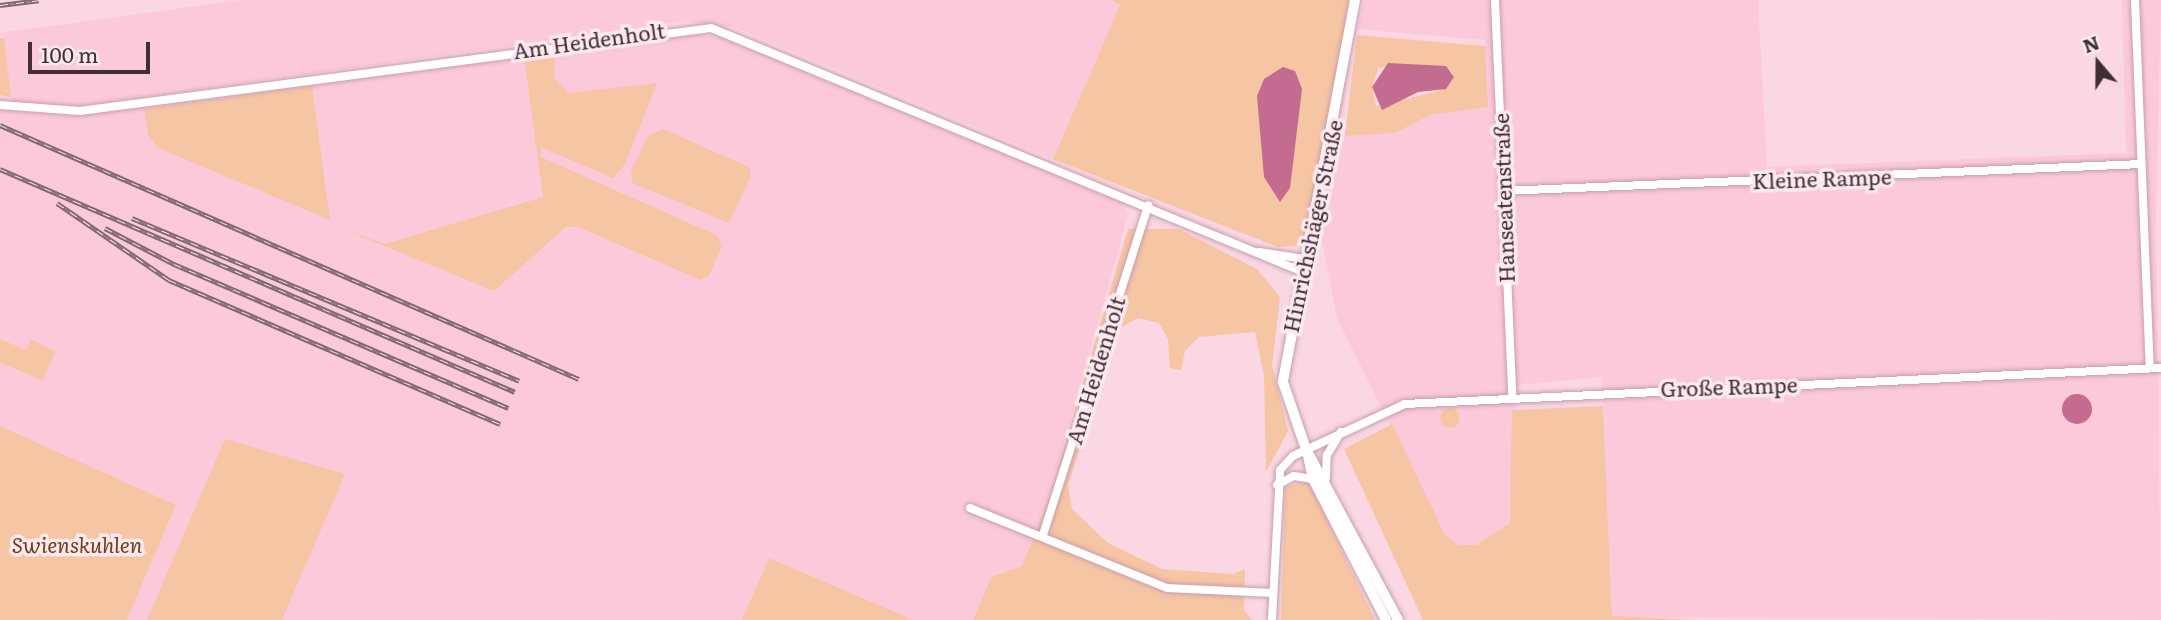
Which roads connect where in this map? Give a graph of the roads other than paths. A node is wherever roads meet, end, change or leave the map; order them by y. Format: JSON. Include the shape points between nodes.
{"nodes":[{"id":1,"x":1355,"y":0,"type":"edge"},
{"id":2,"x":1495,"y":0,"type":"edge"},
{"id":3,"x":2135,"y":0,"type":"edge"},
{"id":4,"x":0,"y":105,"type":"edge"},
{"id":5,"x":2141,"y":164,"type":"junction"},
{"id":6,"x":1503,"y":191,"type":"junction"},
{"id":7,"x":1148,"y":205,"type":"junction"},
{"id":8,"x":1259,"y":253,"type":"junction"},
{"id":9,"x":1304,"y":259,"type":"junction"},
{"id":10,"x":1301,"y":271,"type":"junction"},
{"id":11,"x":2150,"y":368,"type":"junction"},
{"id":12,"x":2161,"y":368,"type":"edge"},
{"id":13,"x":1512,"y":395,"type":"junction"},
{"id":14,"x":1341,"y":432,"type":"junction"},
{"id":15,"x":1306,"y":449,"type":"junction"},
{"id":16,"x":1326,"y":478,"type":"junction"},
{"id":17,"x":1313,"y":479,"type":"junction"},
{"id":18,"x":1277,"y":485,"type":"junction"},
{"id":19,"x":971,"y":505,"type":"dead end"},
{"id":20,"x":1043,"y":535,"type":"junction"},
{"id":21,"x":1273,"y":593,"type":"junction"},
{"id":22,"x":1272,"y":620,"type":"edge"},
{"id":23,"x":1386,"y":620,"type":"edge"},
{"id":24,"x":1398,"y":620,"type":"edge"}],
"edges":[{"from":1,"to":9,"type":"main road","name":"Hinrichshäger Straße"},
{"from":2,"to":6,"type":"street","name":"Hanseatenstraße"},
{"from":3,"to":5,"type":"street"},
{"from":4,"to":7,"type":"street","name":"Am Heidenholt","via":[[80,111],[711,28]]},
{"from":5,"to":6,"type":"street","name":"Kleine Rampe"},
{"from":5,"to":11,"type":"street"},
{"from":6,"to":13,"type":"street","name":"Hanseatenstraße"},
{"from":7,"to":8,"type":"street","name":"Am Heidenholt"},
{"from":7,"to":20,"type":"street","name":"Am Heidenholt"},
{"from":8,"to":9,"type":"street","name":"Am Heidenholt"},
{"from":8,"to":10,"type":"street","name":"Am Heidenholt"},
{"from":9,"to":10,"type":"main road","name":"Hinrichshäger Straße"},
{"from":10,"to":15,"type":"main road","name":"Hinrichshäger Straße","via":[[1283,382]]},
{"from":11,"to":12,"type":"street","name":"Große Rampe"},
{"from":11,"to":13,"type":"street","name":"Große Rampe"},
{"from":13,"to":14,"type":"street","name":"Große Rampe","via":[[1419,401]]},
{"from":14,"to":15,"type":"street","name":"Große Rampe"},
{"from":14,"to":16,"type":"street","via":[[1327,455]]},
{"from":15,"to":16,"type":"main road","name":"Hinrichshäger Straße"},
{"from":15,"to":17,"type":"main road","name":"Hinrichshäger Straße"},
{"from":15,"to":18,"type":"street","name":"Große Rampe","via":[[1286,461]]},
{"from":16,"to":24,"type":"main road","name":"Hinrichshäger Straße"},
{"from":17,"to":18,"type":"street","via":[[1294,476]]},
{"from":17,"to":23,"type":"main road","name":"Hinrichshäger Straße"},
{"from":18,"to":21,"type":"street"},
{"from":19,"to":20,"type":"street"},
{"from":20,"to":21,"type":"street","via":[[1167,588]]},
{"from":21,"to":22,"type":"street"}]}
